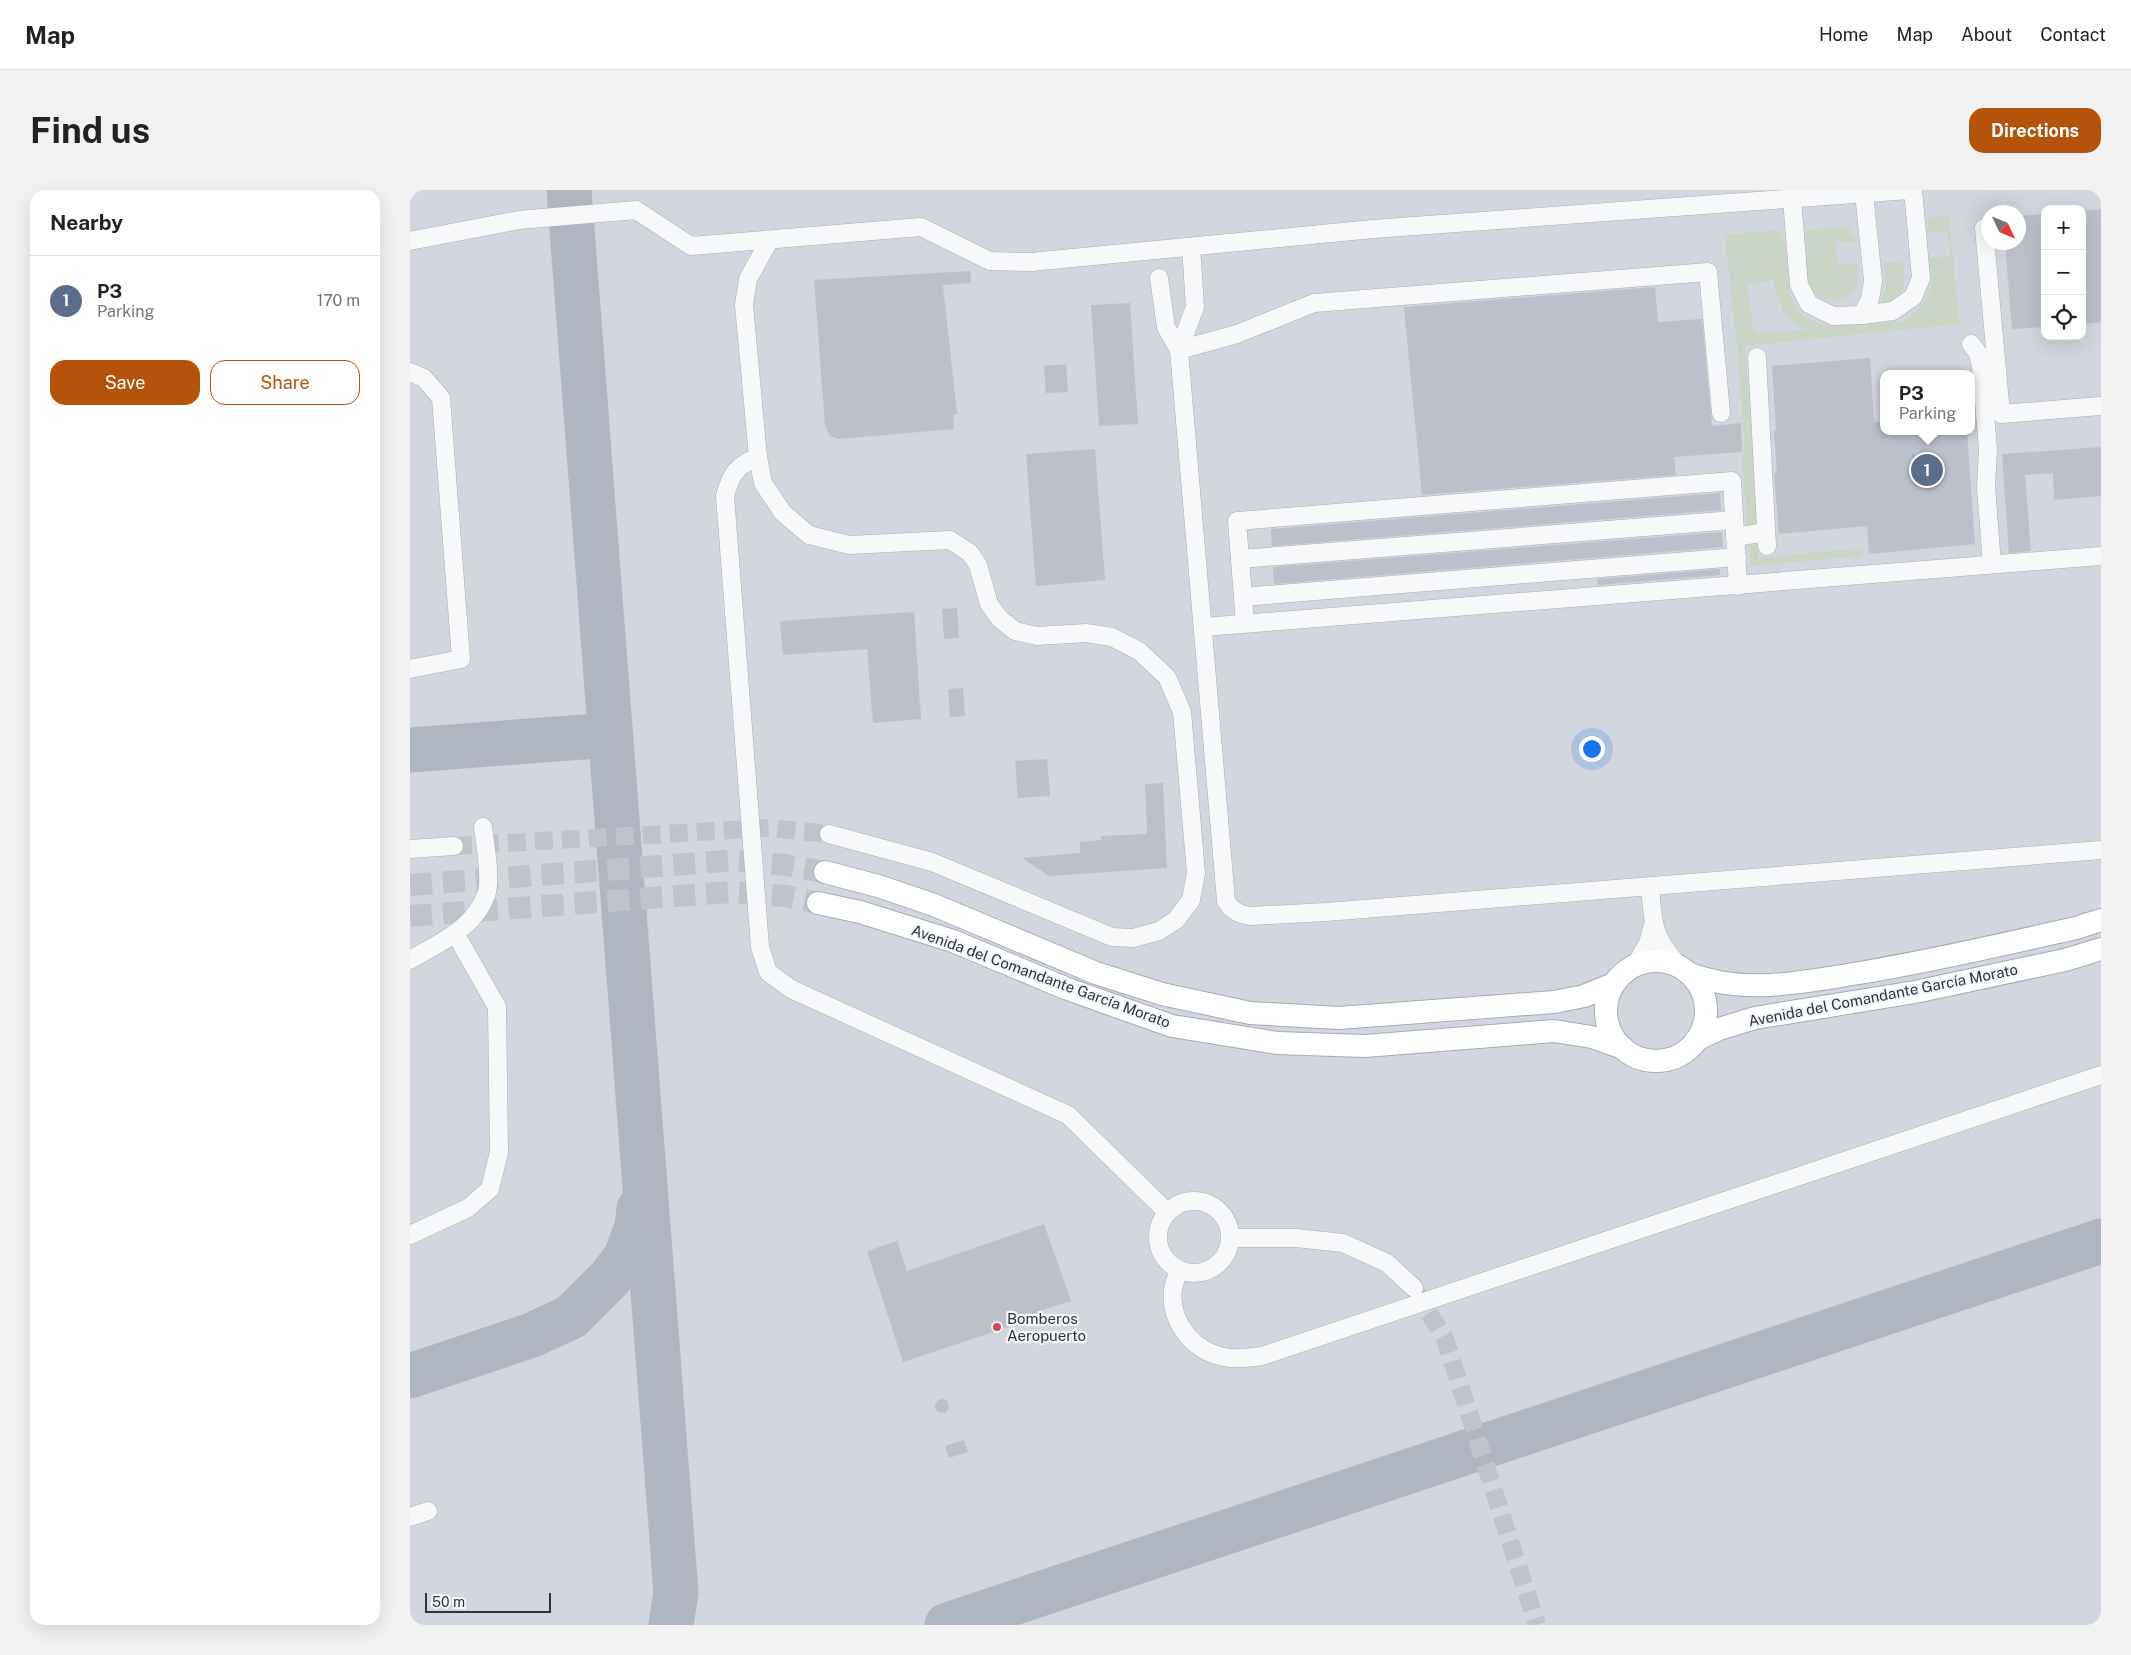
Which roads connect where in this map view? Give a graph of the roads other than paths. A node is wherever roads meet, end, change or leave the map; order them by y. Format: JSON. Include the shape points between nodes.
{"nodes":[{"id":1,"x":1909,"y":190,"type":"edge"},
{"id":2,"x":1913,"y":190,"type":"edge"},
{"id":3,"x":1864,"y":193,"type":"junction"},
{"id":4,"x":1792,"y":199,"type":"junction"},
{"id":5,"x":769,"y":240,"type":"junction"},
{"id":6,"x":410,"y":241,"type":"edge"},
{"id":7,"x":1191,"y":246,"type":"junction"},
{"id":8,"x":1986,"y":250,"type":"edge"},
{"id":9,"x":1159,"y":278,"type":"dead end"},
{"id":10,"x":1862,"y":315,"type":"junction"},
{"id":11,"x":1971,"y":344,"type":"dead end"},
{"id":12,"x":1179,"y":350,"type":"junction"},
{"id":13,"x":1757,"y":357,"type":"dead end"},
{"id":14,"x":410,"y":372,"type":"edge"},
{"id":15,"x":2101,"y":406,"type":"edge"},
{"id":16,"x":1721,"y":413,"type":"dead end"},
{"id":17,"x":758,"y":457,"type":"junction"},
{"id":18,"x":1735,"y":528,"type":"junction"},
{"id":19,"x":2101,"y":556,"type":"edge"},
{"id":20,"x":1737,"y":557,"type":"junction"},
{"id":21,"x":1240,"y":559,"type":"junction"},
{"id":22,"x":1992,"y":564,"type":"junction"},
{"id":23,"x":1738,"y":586,"type":"junction"},
{"id":24,"x":1243,"y":597,"type":"junction"},
{"id":25,"x":1246,"y":623,"type":"junction"},
{"id":26,"x":1204,"y":626,"type":"junction"},
{"id":27,"x":410,"y":669,"type":"edge"},
{"id":28,"x":483,"y":827,"type":"dead end"},
{"id":29,"x":829,"y":834,"type":"tunnel mouth"},
{"id":30,"x":454,"y":846,"type":"tunnel mouth"},
{"id":31,"x":410,"y":849,"type":"edge"},
{"id":32,"x":2101,"y":850,"type":"edge"},
{"id":33,"x":825,"y":872,"type":"tunnel mouth"},
{"id":34,"x":1650,"y":887,"type":"junction"},
{"id":35,"x":818,"y":903,"type":"tunnel mouth"},
{"id":36,"x":2101,"y":920,"type":"edge"},
{"id":37,"x":1653,"y":925,"type":"junction"},
{"id":38,"x":455,"y":933,"type":"junction"},
{"id":39,"x":2101,"y":949,"type":"edge"},
{"id":40,"x":410,"y":960,"type":"edge"},
{"id":41,"x":1635,"y":966,"type":"junction"},
{"id":42,"x":1685,"y":970,"type":"junction"},
{"id":43,"x":1614,"y":984,"type":"junction"},
{"id":44,"x":1696,"y":1040,"type":"junction"},
{"id":45,"x":1623,"y":1048,"type":"junction"},
{"id":46,"x":2101,"y":1075,"type":"edge"},
{"id":47,"x":1167,"y":1212,"type":"junction"},
{"id":48,"x":410,"y":1235,"type":"edge"},
{"id":49,"x":1231,"y":1238,"type":"junction"},
{"id":50,"x":1178,"y":1270,"type":"junction"},
{"id":51,"x":1414,"y":1288,"type":"tunnel mouth"},
{"id":52,"x":428,"y":1511,"type":"dead end"},
{"id":53,"x":410,"y":1517,"type":"edge"}],
"edges":[{"from":1,"to":3,"type":"street"},
{"from":2,"to":10,"type":"street","via":[[1921,278],[1913,297],[1893,311]]},
{"from":3,"to":4,"type":"street"},
{"from":3,"to":10,"type":"street","via":[[1873,281],[1870,299]]},
{"from":4,"to":7,"type":"street"},
{"from":4,"to":10,"type":"street","via":[[1799,285],[1809,304],[1833,316]]},
{"from":5,"to":6,"type":"street","via":[[691,246],[636,210],[519,220]]},
{"from":5,"to":7,"type":"street","via":[[921,227],[990,261],[1030,262]]},
{"from":5,"to":17,"type":"street","via":[[748,279],[744,305]]},
{"from":7,"to":12,"type":"street","via":[[1195,307]]},
{"from":8,"to":15,"type":"street","via":[[2001,414]]},
{"from":9,"to":12,"type":"street","via":[[1166,327]]},
{"from":11,"to":22,"type":"street","via":[[1978,353],[1981,367]]},
{"from":12,"to":16,"type":"street","via":[[1237,334],[1314,303],[1708,272]]},
{"from":12,"to":26,"type":"street"},
{"from":13,"to":18,"type":"street","via":[[1767,539]]},
{"from":14,"to":27,"type":"street","via":[[424,378],[441,398],[462,659]]},
{"from":17,"to":29,"type":"street","via":[[763,483],[783,513],[809,535],[849,546],[950,540],[970,553],[978,565],[989,604],[1015,631],[1037,636],[1086,633],[1112,637],[1140,651],[1168,677],[1182,712],[1196,873],[1191,900],[1176,920],[1159,931],[1133,938],[1112,937],[932,862]]},
{"from":17,"to":47,"type":"street","via":[[743,463],[730,477],[725,496],[760,947],[768,972],[791,990],[1068,1115]]},
{"from":18,"to":20,"type":"street"},
{"from":18,"to":21,"type":"street"},
{"from":18,"to":21,"type":"street","via":[[1732,481],[1237,521]]},
{"from":19,"to":22,"type":"street"},
{"from":20,"to":23,"type":"street"},
{"from":20,"to":24,"type":"street"},
{"from":21,"to":24,"type":"street"},
{"from":22,"to":23,"type":"street"},
{"from":23,"to":25,"type":"street"},
{"from":24,"to":25,"type":"street"},
{"from":25,"to":26,"type":"street"},
{"from":26,"to":34,"type":"street","via":[[1226,901],[1239,914],[1326,912]]},
{"from":28,"to":38,"type":"street","via":[[487,892],[468,925]]},
{"from":30,"to":31,"type":"street"},
{"from":32,"to":34,"type":"street"},
{"from":33,"to":43,"type":"main road","name":"Avenida del Comandante García Morato","via":[[934,904],[1096,973],[1162,994],[1250,1013],[1339,1018],[1554,1002],[1584,996]]},
{"from":34,"to":37,"type":"street"},
{"from":35,"to":45,"type":"main road","name":"Avenida del Comandante García Morato","via":[[860,912],[953,941],[1065,988],[1172,1026],[1277,1043],[1365,1046],[1554,1031],[1592,1037]]},
{"from":36,"to":42,"type":"main road","name":"Avenida del Comandante García Morato","via":[[1903,966],[1800,983],[1750,986],[1711,982]]},
{"from":37,"to":41,"type":"street","via":[[1648,943]]},
{"from":37,"to":42,"type":"street","via":[[1664,950]]},
{"from":38,"to":40,"type":"street"},
{"from":38,"to":48,"type":"street","via":[[497,1007],[499,1152],[490,1189],[468,1208]]},
{"from":39,"to":44,"type":"main road","name":"Avenida del Comandante García Morato","via":[[2065,960],[1915,992],[1755,1018]]},
{"from":41,"to":42,"type":"main road","via":[[1664,961]]},
{"from":41,"to":43,"type":"main road"},
{"from":42,"to":44,"type":"main road","via":[[1702,992],[1706,1013]]},
{"from":43,"to":45,"type":"main road","via":[[1606,1011],[1608,1025]]},
{"from":44,"to":45,"type":"main road","via":[[1685,1052],[1670,1059],[1653,1061],[1637,1057]]},
{"from":46,"to":50,"type":"street","via":[[1262,1356],[1242,1359],[1217,1356],[1199,1348],[1189,1338],[1175,1309],[1173,1290]]},
{"from":47,"to":49,"type":"street","via":[[1183,1202],[1202,1201],[1223,1214]]},
{"from":47,"to":50,"type":"street","via":[[1160,1222],[1158,1244],[1162,1255]]},
{"from":49,"to":50,"type":"street","via":[[1222,1260],[1213,1268],[1196,1273]]},
{"from":49,"to":51,"type":"street","via":[[1296,1238],[1343,1243],[1387,1263]]},
{"from":52,"to":53,"type":"street"}]}
